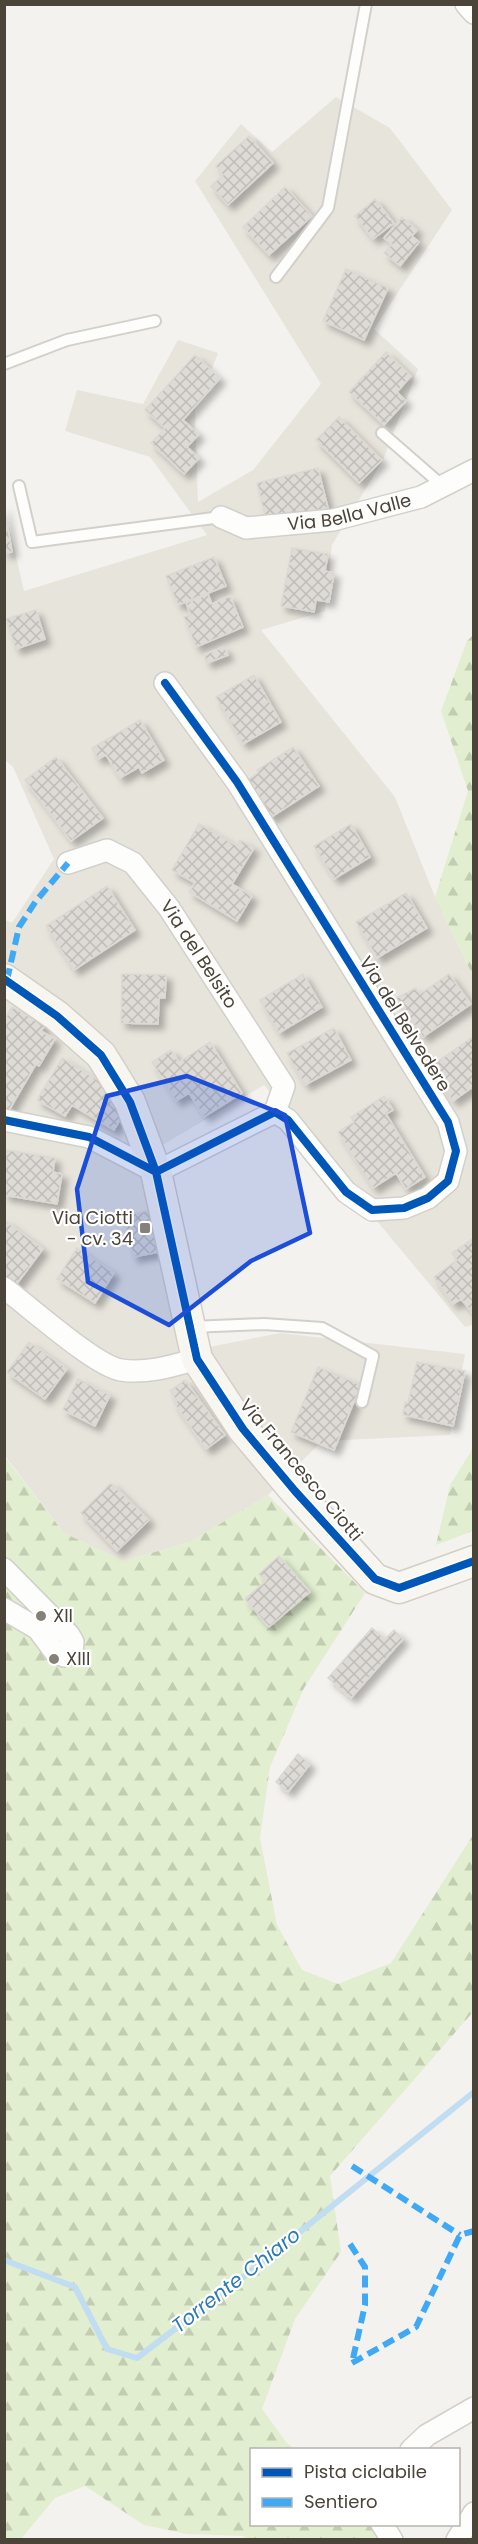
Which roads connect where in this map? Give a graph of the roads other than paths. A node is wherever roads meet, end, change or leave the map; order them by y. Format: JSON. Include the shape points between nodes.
{"nodes":[{"id":1,"x":366,"y":4,"type":"edge"},
{"id":2,"x":466,"y":4,"type":"edge"},
{"id":3,"x":474,"y":14,"type":"edge"},
{"id":4,"x":276,"y":277,"type":"dead end"},
{"id":5,"x":155,"y":321,"type":"dead end"},
{"id":6,"x":4,"y":364,"type":"edge"},
{"id":7,"x":382,"y":433,"type":"dead end"},
{"id":8,"x":474,"y":470,"type":"edge"},
{"id":9,"x":19,"y":486,"type":"dead end"},
{"id":10,"x":444,"y":487,"type":"junction"},
{"id":11,"x":221,"y":517,"type":"joint"},
{"id":12,"x":165,"y":683,"type":"dead end"},
{"id":13,"x":68,"y":863,"type":"dead end"},
{"id":14,"x":4,"y":979,"type":"edge"},
{"id":15,"x":275,"y":1112,"type":"junction"},
{"id":16,"x":4,"y":1120,"type":"edge"},
{"id":17,"x":156,"y":1172,"type":"junction"},
{"id":18,"x":4,"y":1288,"type":"edge"},
{"id":19,"x":191,"y":1327,"type":"junction"},
{"id":20,"x":197,"y":1359,"type":"junction"},
{"id":21,"x":362,"y":1402,"type":"dead end"},
{"id":22,"x":474,"y":1561,"type":"edge"},
{"id":23,"x":4,"y":1569,"type":"edge"},
{"id":24,"x":4,"y":1609,"type":"edge"},
{"id":25,"x":474,"y":2408,"type":"edge"},
{"id":26,"x":413,"y":2448,"type":"edge"},
{"id":27,"x":474,"y":2513,"type":"edge"},
{"id":28,"x":383,"y":2526,"type":"edge"},
{"id":29,"x":392,"y":2540,"type":"edge"},
{"id":30,"x":457,"y":2540,"type":"edge"}],
"edges":[{"from":1,"to":4,"type":"lane","via":[[328,208]]},
{"from":2,"to":3,"type":"street"},
{"from":5,"to":6,"type":"lane","via":[[67,340]]},
{"from":7,"to":10,"type":"lane"},
{"from":8,"to":10,"type":"street","name":"Via Bella Valle"},
{"from":9,"to":11,"type":"lane","via":[[32,542]]},
{"from":10,"to":11,"type":"street","name":"Via Bella Valle","via":[[421,497],[333,520],[246,528]]},
{"from":12,"to":15,"type":"street","name":"Via del Belvedere","via":[[237,782],[448,1122],[456,1151],[448,1181],[428,1198],[404,1208],[372,1210],[346,1192],[288,1120]]},
{"from":13,"to":15,"type":"street","name":"Via del Belsito","via":[[107,850],[133,863],[169,908],[284,1086]]},
{"from":14,"to":17,"type":"street","name":"Via Francesco Ciotti","via":[[57,1016],[101,1055],[130,1102]]},
{"from":15,"to":17,"type":"street"},
{"from":16,"to":17,"type":"street","via":[[90,1137]]},
{"from":17,"to":19,"type":"street","name":"Via Francesco Ciotti"},
{"from":18,"to":20,"type":"street","via":[[84,1350],[119,1370],[156,1370]]},
{"from":19,"to":20,"type":"street","name":"Via Francesco Ciotti"},
{"from":19,"to":21,"type":"lane","via":[[264,1324],[322,1328],[373,1356]]},
{"from":20,"to":22,"type":"street","name":"Via Francesco Ciotti","via":[[243,1429],[375,1579],[399,1588]]},
{"from":23,"to":24,"type":"street","via":[[69,1635],[72,1652],[64,1656],[55,1652],[38,1629]]},
{"from":25,"to":26,"type":"street","via":[[427,2435]]},
{"from":27,"to":30,"type":"street"},
{"from":28,"to":29,"type":"street"}]}
